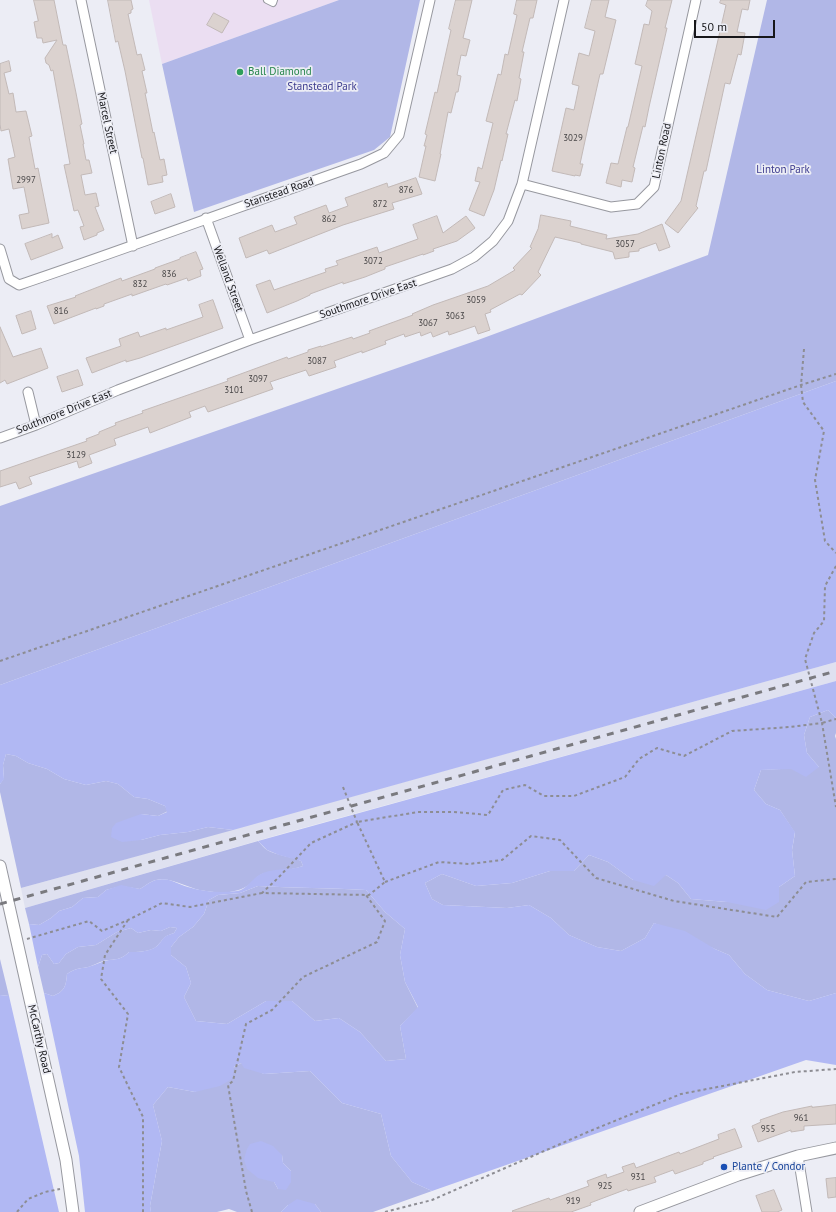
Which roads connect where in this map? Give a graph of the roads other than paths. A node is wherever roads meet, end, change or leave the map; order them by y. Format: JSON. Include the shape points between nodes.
{"nodes":[{"id":1,"x":81,"y":0,"type":"edge"},
{"id":2,"x":267,"y":0,"type":"edge"},
{"id":3,"x":274,"y":0,"type":"edge"},
{"id":4,"x":430,"y":0,"type":"edge"},
{"id":5,"x":564,"y":0,"type":"edge"},
{"id":6,"x":696,"y":0,"type":"edge"},
{"id":7,"x":522,"y":184,"type":"junction"},
{"id":8,"x":206,"y":218,"type":"junction"},
{"id":9,"x":133,"y":246,"type":"junction"},
{"id":10,"x":0,"y":250,"type":"edge"},
{"id":11,"x":250,"y":340,"type":"junction"},
{"id":12,"x":28,"y":392,"type":"dead end"},
{"id":13,"x":36,"y":425,"type":"junction"},
{"id":14,"x":0,"y":438,"type":"edge"},
{"id":15,"x":0,"y":866,"type":"edge"},
{"id":16,"x":836,"y":1148,"type":"edge"},
{"id":17,"x":798,"y":1156,"type":"junction"},
{"id":18,"x":73,"y":1212,"type":"edge"},
{"id":19,"x":640,"y":1212,"type":"edge"},
{"id":20,"x":807,"y":1212,"type":"edge"}],
"edges":[{"from":1,"to":9,"type":"street","name":"Marcel Street"},
{"from":2,"to":3,"type":"street","via":[[273,3]]},
{"from":4,"to":8,"type":"street","name":"Stanstead Road","via":[[399,135],[384,153],[361,164]]},
{"from":5,"to":7,"type":"street","name":"Southmore Drive East"},
{"from":6,"to":7,"type":"street","name":"Linton Road","via":[[654,187],[637,204],[611,207]]},
{"from":7,"to":11,"type":"street","name":"Southmore Drive East","via":[[508,221],[493,241],[474,257],[452,269]]},
{"from":8,"to":9,"type":"street","name":"Stanstead Road"},
{"from":8,"to":11,"type":"street","name":"Welland Street"},
{"from":9,"to":10,"type":"street","name":"Stanstead Road","via":[[19,285],[9,279]]},
{"from":11,"to":13,"type":"street","name":"Southmore Drive East","via":[[118,390]]},
{"from":12,"to":13,"type":"street"},
{"from":13,"to":14,"type":"street","name":"Southmore Drive East"},
{"from":15,"to":18,"type":"street","name":"McCarthy Road","via":[[66,1160]]},
{"from":16,"to":17,"type":"street"},
{"from":17,"to":19,"type":"street","via":[[738,1174]]},
{"from":17,"to":20,"type":"street"}]}
